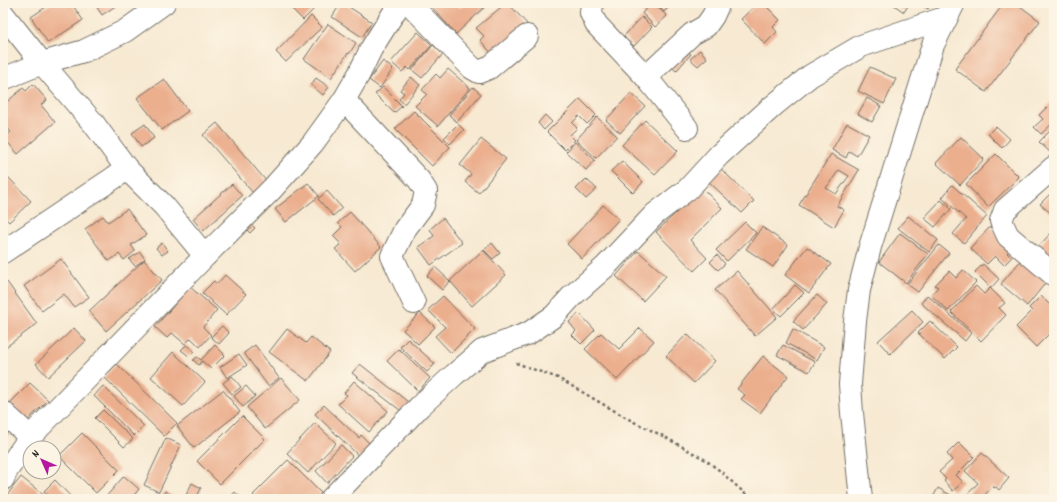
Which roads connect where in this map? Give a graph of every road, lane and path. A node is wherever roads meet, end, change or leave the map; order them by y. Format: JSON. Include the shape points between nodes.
{"nodes":[{"id":1,"x":164,"y":3,"type":"edge"},
{"id":2,"x":400,"y":3,"type":"edge"},
{"id":3,"x":409,"y":3,"type":"edge"},
{"id":4,"x":592,"y":3,"type":"edge"},
{"id":5,"x":719,"y":3,"type":"edge"},
{"id":6,"x":951,"y":10,"type":"edge"},
{"id":7,"x":3,"y":14,"type":"edge"},
{"id":8,"x":527,"y":36,"type":"dead end"},
{"id":9,"x":42,"y":62,"type":"junction"},
{"id":10,"x":646,"y":77,"type":"junction"},
{"id":11,"x":3,"y":79,"type":"edge"},
{"id":12,"x":344,"y":100,"type":"junction"},
{"id":13,"x":687,"y":128,"type":"dead end"},
{"id":14,"x":1054,"y":167,"type":"edge"},
{"id":15,"x":127,"y":169,"type":"junction"},
{"id":16,"x":3,"y":252,"type":"edge"},
{"id":17,"x":205,"y":256,"type":"junction"},
{"id":18,"x":1054,"y":275,"type":"edge"},
{"id":19,"x":414,"y":303,"type":"dead end"},
{"id":20,"x":482,"y":351,"type":"junction"},
{"id":21,"x":3,"y":412,"type":"edge"},
{"id":22,"x":30,"y":437,"type":"junction"},
{"id":23,"x":3,"y":479,"type":"edge"},
{"id":24,"x":331,"y":499,"type":"edge"},
{"id":25,"x":751,"y":499,"type":"edge"},
{"id":26,"x":861,"y":499,"type":"edge"}],
"edges":[{"from":1,"to":9,"type":"street","via":[[125,31],[84,51]]},
{"from":2,"to":12,"type":"street","via":[[371,49]]},
{"from":3,"to":8,"type":"street","via":[[472,68],[479,72],[489,68]]},
{"from":4,"to":10,"type":"street","via":[[591,13],[596,24]]},
{"from":5,"to":10,"type":"street","via":[[706,26],[692,34]]},
{"from":6,"to":20,"type":"street","via":[[861,46],[810,76],[719,155],[688,189],[655,214],[554,316],[529,333]]},
{"from":6,"to":26,"type":"street","via":[[933,45],[859,290],[850,384]]},
{"from":7,"to":9,"type":"street"},
{"from":9,"to":11,"type":"street"},
{"from":9,"to":15,"type":"street","via":[[94,124]]},
{"from":10,"to":13,"type":"street"},
{"from":12,"to":17,"type":"street","via":[[313,143],[272,189]]},
{"from":12,"to":19,"type":"street","via":[[419,180],[426,191],[423,205],[405,229],[392,256]]},
{"from":14,"to":18,"type":"street","via":[[1005,210],[1001,221],[1008,236]]},
{"from":15,"to":16,"type":"street"},
{"from":15,"to":17,"type":"street","via":[[164,206]]},
{"from":17,"to":22,"type":"street"},
{"from":20,"to":24,"type":"street","via":[[420,406]]},
{"from":20,"to":25,"type":"path","via":[[558,378],[704,459]]},
{"from":21,"to":22,"type":"street"},
{"from":22,"to":23,"type":"street"}]}
